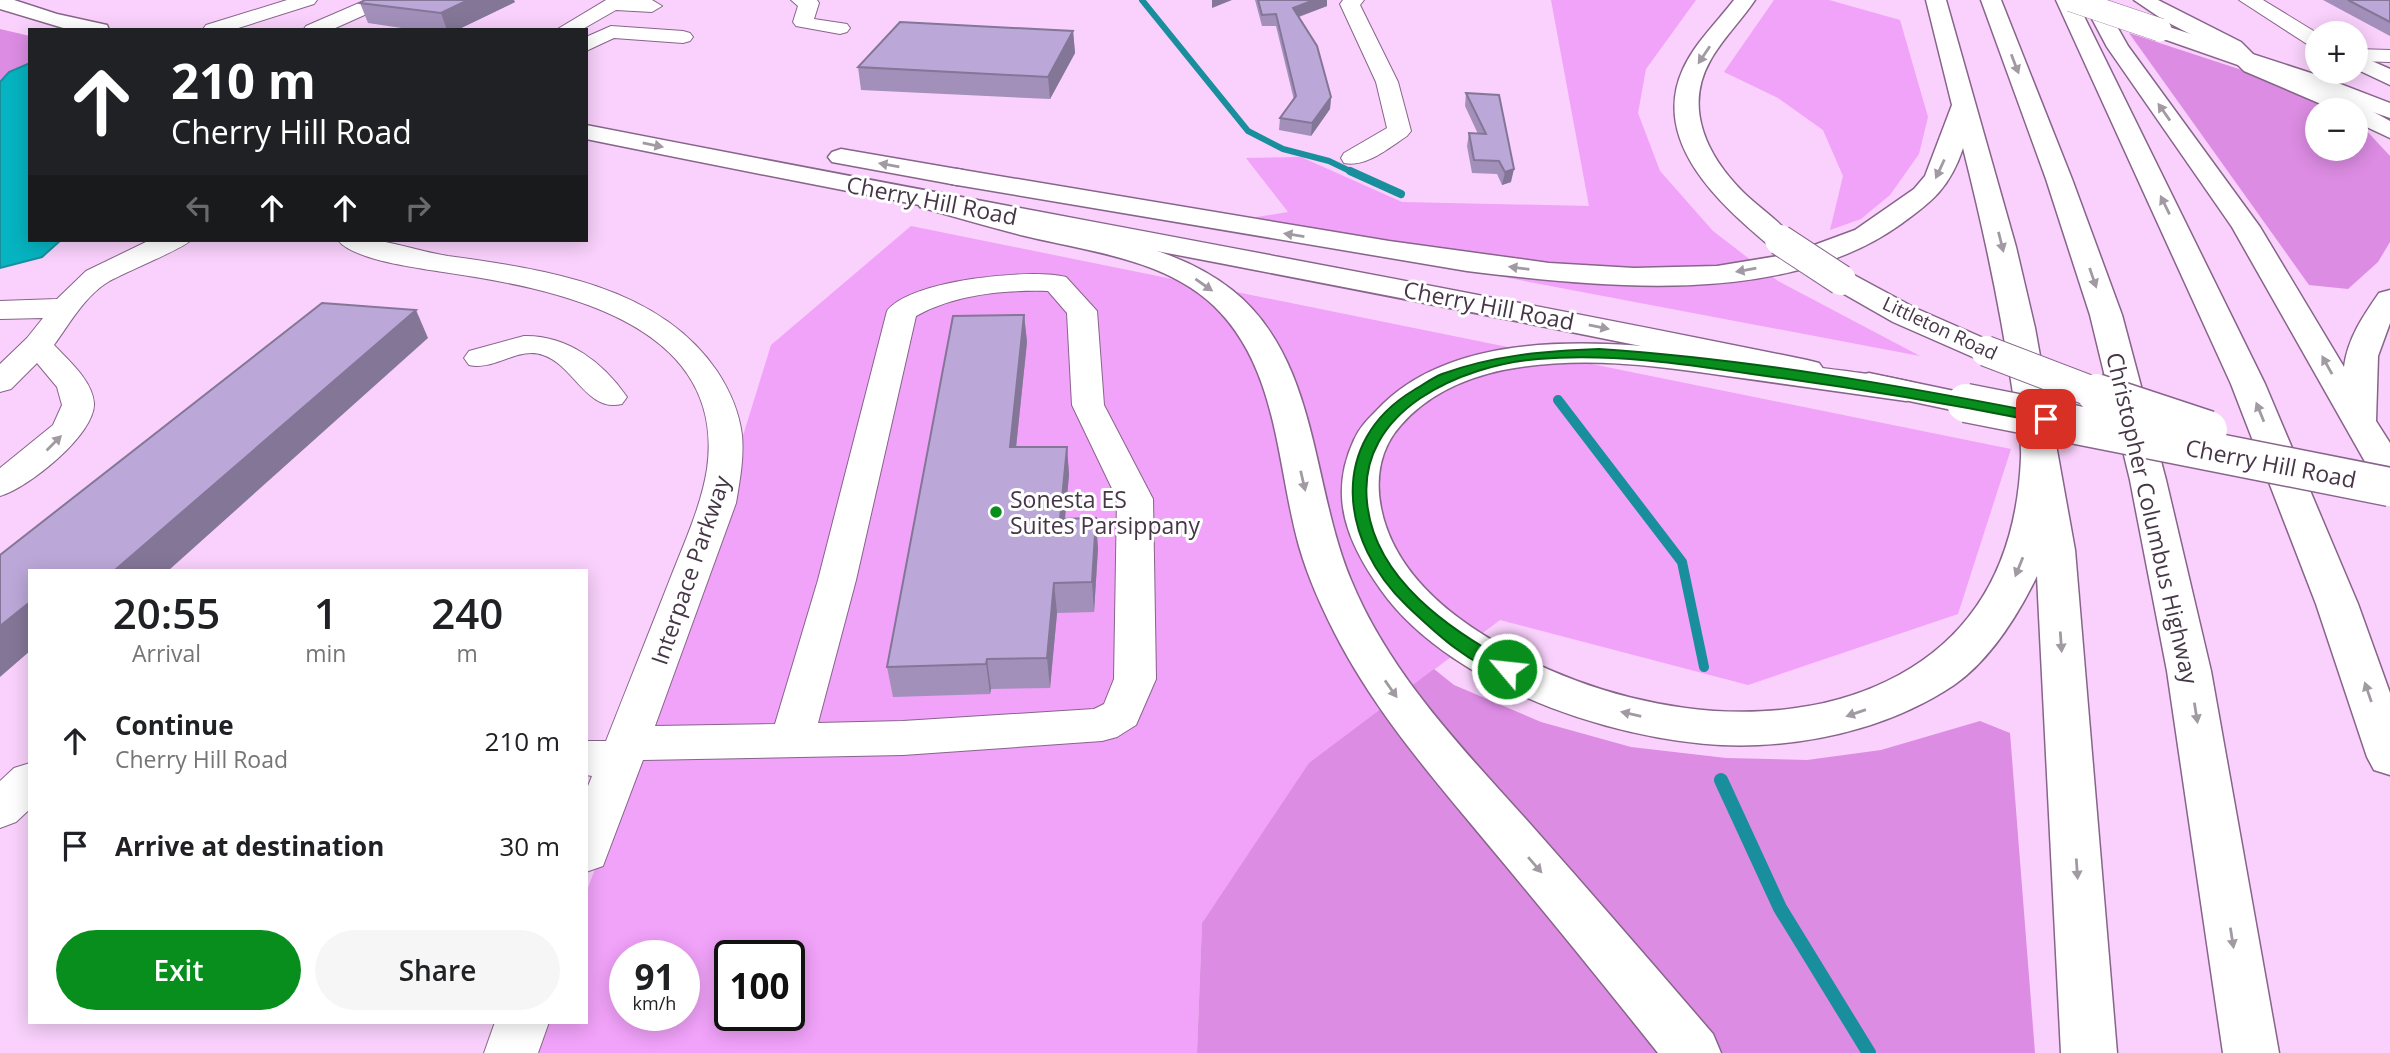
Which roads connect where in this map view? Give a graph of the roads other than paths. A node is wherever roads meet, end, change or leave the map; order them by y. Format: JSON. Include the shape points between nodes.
{"nodes":[{"id":1,"x":307,"y":0,"type":"edge"},
{"id":2,"x":382,"y":0,"type":"edge"},
{"id":3,"x":800,"y":0,"type":"edge"},
{"id":4,"x":1745,"y":0,"type":"edge"},
{"id":5,"x":1918,"y":0,"type":"edge"},
{"id":6,"x":1936,"y":0,"type":"edge"},
{"id":7,"x":1991,"y":0,"type":"edge"},
{"id":8,"x":2068,"y":0,"type":"edge"},
{"id":9,"x":2092,"y":0,"type":"edge"},
{"id":10,"x":2144,"y":0,"type":"edge"},
{"id":11,"x":2249,"y":0,"type":"edge"},
{"id":12,"x":1348,"y":1,"type":"edge"},
{"id":13,"x":0,"y":2,"type":"edge"},
{"id":14,"x":616,"y":2,"type":"edge"},
{"id":15,"x":652,"y":6,"type":"dead end"},
{"id":16,"x":1942,"y":27,"type":"junction"},
{"id":17,"x":90,"y":28,"type":"edge"},
{"id":18,"x":216,"y":28,"type":"edge"},
{"id":19,"x":318,"y":28,"type":"edge"},
{"id":20,"x":570,"y":28,"type":"edge"},
{"id":21,"x":840,"y":28,"type":"dead end"},
{"id":22,"x":2305,"y":35,"type":"edge"},
{"id":23,"x":683,"y":37,"type":"dead end"},
{"id":24,"x":588,"y":44,"type":"edge"},
{"id":25,"x":2368,"y":55,"type":"edge"},
{"id":26,"x":2390,"y":56,"type":"edge"},
{"id":27,"x":2254,"y":62,"type":"junction"},
{"id":28,"x":2368,"y":67,"type":"edge"},
{"id":29,"x":2305,"y":73,"type":"edge"},
{"id":30,"x":2390,"y":78,"type":"edge"},
{"id":31,"x":1964,"y":105,"type":"junction"},
{"id":32,"x":2390,"y":111,"type":"edge"},
{"id":33,"x":591,"y":117,"type":"edge"},
{"id":34,"x":2390,"y":131,"type":"edge"},
{"id":35,"x":815,"y":152,"type":"dead end"},
{"id":36,"x":1353,"y":158,"type":"dead end"},
{"id":37,"x":943,"y":189,"type":"junction"},
{"id":38,"x":171,"y":242,"type":"edge"},
{"id":39,"x":357,"y":242,"type":"edge"},
{"id":40,"x":2390,"y":299,"type":"edge"},
{"id":41,"x":66,"y":308,"type":"junction"},
{"id":42,"x":0,"y":310,"type":"edge"},
{"id":43,"x":38,"y":345,"type":"junction"},
{"id":44,"x":480,"y":358,"type":"dead end"},
{"id":45,"x":0,"y":382,"type":"edge"},
{"id":46,"x":1906,"y":391,"type":"junction"},
{"id":47,"x":611,"y":397,"type":"dead end"},
{"id":48,"x":2361,"y":424,"type":"junction"},
{"id":49,"x":2040,"y":452,"type":"junction"},
{"id":50,"x":2390,"y":474,"type":"edge"},
{"id":51,"x":2390,"y":484,"type":"edge"},
{"id":52,"x":0,"y":485,"type":"edge"},
{"id":53,"x":792,"y":740,"type":"junction"},
{"id":54,"x":611,"y":754,"type":"edge"},
{"id":55,"x":2390,"y":757,"type":"edge"},
{"id":56,"x":28,"y":783,"type":"edge"},
{"id":57,"x":0,"y":809,"type":"edge"},
{"id":58,"x":588,"y":844,"type":"edge"},
{"id":59,"x":521,"y":1024,"type":"edge"},
{"id":60,"x":510,"y":1053,"type":"edge"},
{"id":61,"x":1693,"y":1053,"type":"edge"},
{"id":62,"x":2090,"y":1053,"type":"edge"},
{"id":63,"x":2250,"y":1053,"type":"edge"}],
"edges":[{"from":1,"to":18,"type":"street"},
{"from":2,"to":19,"type":"street"},
{"from":3,"to":21,"type":"street","via":[[809,3],[803,22]]},
{"from":4,"to":51,"type":"main road","name":"Littleton Road","one_way":true,"bridge":true,"via":[[1700,59],[1687,92],[1686,113],[1705,166],[1780,240],[1904,315],[1986,351],[2200,428]]},
{"from":5,"to":16,"type":"main road"},
{"from":6,"to":16,"type":"main road"},
{"from":7,"to":63,"type":"main road","name":"Christopher Columbus Highway","one_way":true,"via":[[2106,315],[2148,480],[2189,671]]},
{"from":8,"to":27,"type":"main road","bridge":true},
{"from":55,"to":8,"type":"main road","one_way":true,"via":[[2337,604],[2248,384]]},
{"from":48,"to":9,"type":"main road","one_way":true,"via":[[2246,227],[2118,47]]},
{"from":10,"to":27,"type":"main road"},
{"from":11,"to":22,"type":"street"},
{"from":12,"to":36,"type":"street","via":[[1386,81],[1398,113],[1399,131]]},
{"from":13,"to":17,"type":"main road"},
{"from":14,"to":15,"type":"street"},
{"from":14,"to":20,"type":"street"},
{"from":16,"to":31,"type":"main road"},
{"from":23,"to":24,"type":"street","via":[[611,32]]},
{"from":25,"to":26,"type":"street"},
{"from":27,"to":29,"type":"main road"},
{"from":27,"to":32,"type":"main road"},
{"from":27,"to":34,"type":"main road","via":[[2252,66],[2347,106]]},
{"from":28,"to":30,"type":"main road"},
{"from":31,"to":37,"type":"main road","one_way":true,"via":[[1942,168],[1927,192],[1877,231],[1821,254],[1699,275],[1581,274],[1472,263]]},
{"from":31,"to":49,"type":"main road","one_way":true,"via":[[2020,328]]},
{"from":33,"to":37,"type":"main road","name":"Cherry Hill Road","one_way":true},
{"from":37,"to":35,"type":"main road","name":"Cherry Hill Road","one_way":true},
{"from":37,"to":46,"type":"main road","name":"Cherry Hill Road","one_way":true},
{"from":37,"to":61,"type":"main road","one_way":true,"via":[[1034,230],[1117,247],[1187,273],[1224,299],[1250,326],[1272,363],[1329,578],[1354,633],[1392,692],[1460,777]]},
{"from":38,"to":41,"type":"street","via":[[96,277]]},
{"from":39,"to":54,"type":"street","name":"Interpace Parkway","via":[[384,253],[594,294],[666,333],[710,383],[725,419],[727,465],[718,503]]},
{"from":40,"to":48,"type":"main road","via":[[2363,342],[2359,362]]},
{"from":41,"to":42,"type":"street"},
{"from":41,"to":43,"type":"street"},
{"from":43,"to":45,"type":"lane"},
{"from":52,"to":43,"type":"street","one_way":true,"via":[[61,436],[77,411],[77,394]]},
{"from":44,"to":47,"type":"street","via":[[512,345],[545,345],[568,354]]},
{"from":49,"to":46,"type":"main road","one_way":true,"via":[[2029,542],[2011,587],[1982,631],[1959,657],[1911,690],[1851,716],[1802,727],[1679,724],[1588,703],[1524,678],[1444,631],[1402,591],[1368,538],[1359,502],[1360,474],[1368,448],[1380,425],[1400,405],[1444,378],[1502,360],[1560,353],[1660,357]]},
{"from":46,"to":51,"type":"main road","name":"Cherry Hill Road","bridge":true},
{"from":48,"to":50,"type":"main road"},
{"from":49,"to":62,"type":"main road","one_way":true,"via":[[2054,550]]},
{"from":53,"to":53,"type":"street","via":[[1102,725],[1121,714],[1135,679],[1135,499],[1088,405],[1082,311],[1056,283],[992,285],[919,300],[902,311],[837,580]]},
{"from":53,"to":54,"type":"street"},
{"from":54,"to":58,"type":"street","name":"Interpace Parkway"},
{"from":56,"to":57,"type":"street"},
{"from":59,"to":60,"type":"street"}]}
